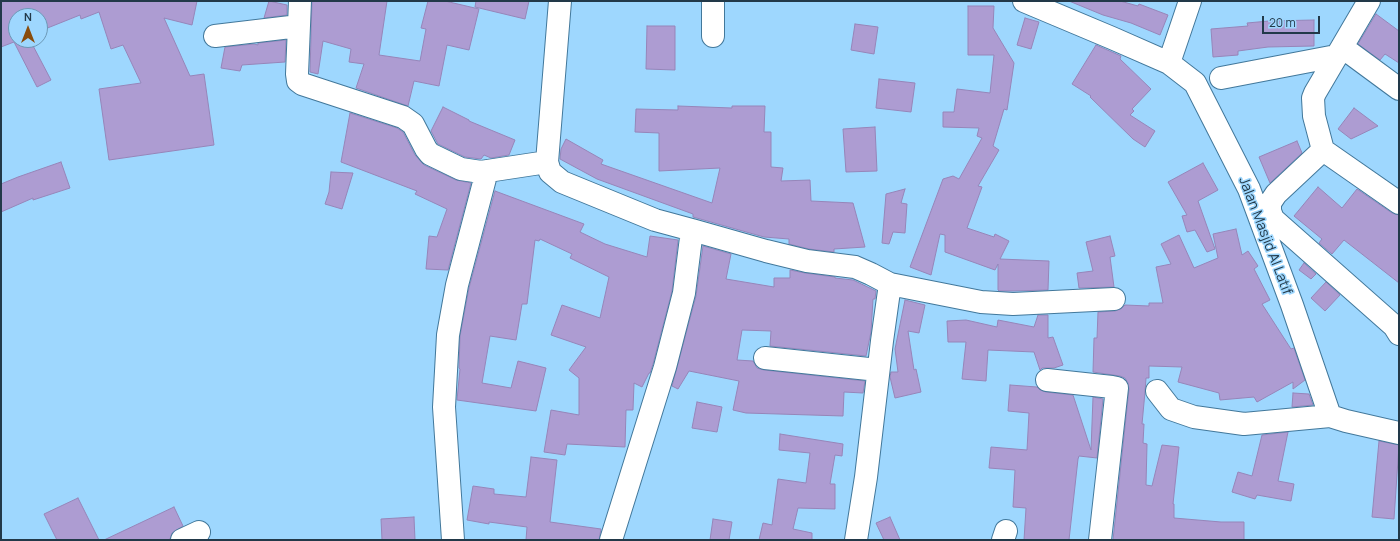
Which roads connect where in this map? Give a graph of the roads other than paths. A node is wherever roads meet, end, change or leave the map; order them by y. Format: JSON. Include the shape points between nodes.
{"nodes":[{"id":1,"x":300,"y":1,"type":"edge"},
{"id":2,"x":560,"y":1,"type":"edge"},
{"id":3,"x":713,"y":1,"type":"edge"},
{"id":4,"x":1024,"y":1,"type":"edge"},
{"id":5,"x":1190,"y":1,"type":"edge"},
{"id":6,"x":1369,"y":1,"type":"edge"},
{"id":7,"x":299,"y":26,"type":"junction"},
{"id":8,"x":215,"y":36,"type":"dead end"},
{"id":9,"x":713,"y":36,"type":"dead end"},
{"id":10,"x":1339,"y":52,"type":"junction"},
{"id":11,"x":1169,"y":63,"type":"junction"},
{"id":12,"x":1221,"y":78,"type":"dead end"},
{"id":13,"x":1399,"y":89,"type":"edge"},
{"id":14,"x":1323,"y":150,"type":"junction"},
{"id":15,"x":547,"y":162,"type":"junction"},
{"id":16,"x":487,"y":171,"type":"junction"},
{"id":17,"x":1399,"y":203,"type":"edge"},
{"id":18,"x":692,"y":230,"type":"junction"},
{"id":19,"x":890,"y":284,"type":"junction"},
{"id":20,"x":1114,"y":299,"type":"dead end"},
{"id":21,"x":1397,"y":328,"type":"edge"},
{"id":22,"x":766,"y":358,"type":"dead end"},
{"id":23,"x":878,"y":370,"type":"junction"},
{"id":24,"x":1047,"y":380,"type":"dead end"},
{"id":25,"x":1158,"y":391,"type":"dead end"},
{"id":26,"x":1330,"y":416,"type":"junction"},
{"id":27,"x":1399,"y":433,"type":"edge"},
{"id":28,"x":453,"y":540,"type":"edge"},
{"id":29,"x":611,"y":540,"type":"edge"},
{"id":30,"x":856,"y":540,"type":"edge"},
{"id":31,"x":1100,"y":540,"type":"edge"}],
"edges":[{"from":1,"to":7,"type":"street"},
{"from":2,"to":15,"type":"street"},
{"from":3,"to":9,"type":"street"},
{"from":4,"to":11,"type":"street","name":"Jalan Masjid Al Latif"},
{"from":5,"to":11,"type":"street"},
{"from":6,"to":10,"type":"street"},
{"from":7,"to":8,"type":"street"},
{"from":7,"to":16,"type":"street","via":[[297,74],[300,83],[403,117],[413,124],[430,154],[461,169]]},
{"from":10,"to":12,"type":"street"},
{"from":10,"to":13,"type":"street"},
{"from":10,"to":14,"type":"street","via":[[1313,98],[1314,116]]},
{"from":11,"to":26,"type":"street","name":"Jalan Masjid Al Latif","via":[[1195,84],[1249,189]]},
{"from":14,"to":17,"type":"street"},
{"from":14,"to":21,"type":"street","via":[[1276,194],[1270,203],[1273,219]]},
{"from":15,"to":16,"type":"street"},
{"from":15,"to":18,"type":"street","via":[[550,172],[562,182],[655,220]]},
{"from":16,"to":28,"type":"street","via":[[457,285],[448,335],[444,407]]},
{"from":18,"to":19,"type":"street","via":[[793,258],[855,267]]},
{"from":18,"to":29,"type":"street","via":[[684,293],[665,367]]},
{"from":19,"to":20,"type":"street","via":[[998,304]]},
{"from":19,"to":23,"type":"street"},
{"from":22,"to":23,"type":"street"},
{"from":23,"to":30,"type":"street"},
{"from":24,"to":31,"type":"street","via":[[1117,388]]},
{"from":25,"to":26,"type":"street","via":[[1170,408],[1194,417],[1244,424]]},
{"from":26,"to":27,"type":"street"}]}
